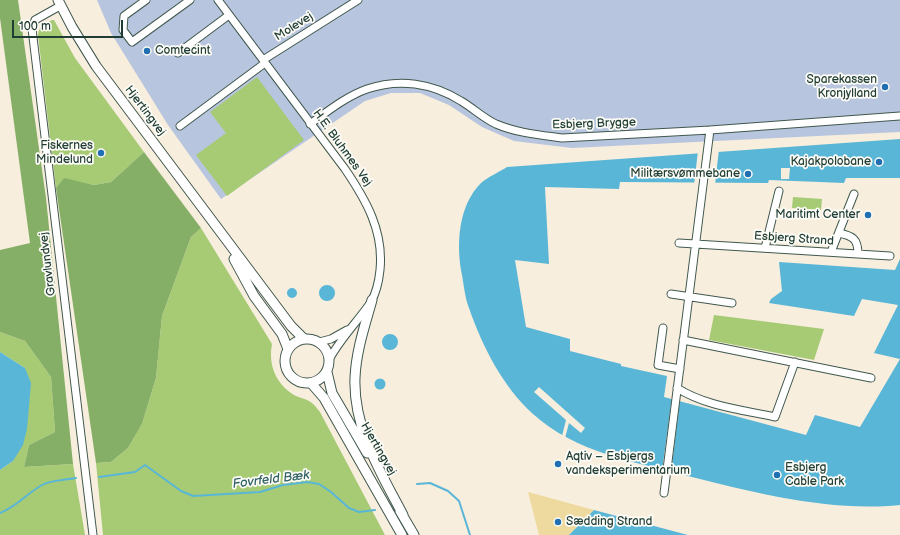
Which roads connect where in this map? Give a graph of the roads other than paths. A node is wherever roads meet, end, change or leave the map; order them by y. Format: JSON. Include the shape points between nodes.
{"nodes":[{"id":1,"x":146,"y":0,"type":"edge"},
{"id":2,"x":190,"y":0,"type":"edge"},
{"id":3,"x":218,"y":0,"type":"edge"},
{"id":4,"x":358,"y":0,"type":"edge"},
{"id":5,"x":59,"y":3,"type":"edge"},
{"id":6,"x":229,"y":15,"type":"junction"},
{"id":7,"x":178,"y":53,"type":"dead end"},
{"id":8,"x":264,"y":62,"type":"junction"},
{"id":9,"x":900,"y":116,"type":"edge"},
{"id":10,"x":310,"y":124,"type":"junction"},
{"id":11,"x":180,"y":126,"type":"dead end"},
{"id":12,"x":710,"y":130,"type":"junction"},
{"id":13,"x":779,"y":191,"type":"dead end"},
{"id":14,"x":854,"y":194,"type":"dead end"},
{"id":15,"x":221,"y":233,"type":"junction"},
{"id":16,"x":839,"y":233,"type":"junction"},
{"id":17,"x":679,"y":243,"type":"dead end"},
{"id":18,"x":696,"y":244,"type":"junction"},
{"id":19,"x":765,"y":248,"type":"junction"},
{"id":20,"x":831,"y":252,"type":"junction"},
{"id":21,"x":858,"y":254,"type":"junction"},
{"id":22,"x":890,"y":256,"type":"dead end"},
{"id":23,"x":671,"y":294,"type":"dead end"},
{"id":24,"x":689,"y":297,"type":"junction"},
{"id":25,"x":372,"y":300,"type":"junction"},
{"id":26,"x":732,"y":303,"type":"dead end"},
{"id":27,"x":352,"y":326,"type":"junction"},
{"id":28,"x":663,"y":328,"type":"dead end"},
{"id":29,"x":304,"y":339,"type":"junction"},
{"id":30,"x":683,"y":340,"type":"junction"},
{"id":31,"x":319,"y":342,"type":"junction"},
{"id":32,"x":288,"y":349,"type":"junction"},
{"id":33,"x":330,"y":358,"type":"junction"},
{"id":34,"x":795,"y":362,"type":"junction"},
{"id":35,"x":680,"y":369,"type":"junction"},
{"id":36,"x":327,"y":372,"type":"junction"},
{"id":37,"x":871,"y":378,"type":"dead end"},
{"id":38,"x":311,"y":383,"type":"junction"},
{"id":39,"x":677,"y":391,"type":"junction"},
{"id":40,"x":664,"y":493,"type":"dead end"},
{"id":41,"x":403,"y":516,"type":"junction"},
{"id":42,"x":93,"y":535,"type":"edge"},
{"id":43,"x":402,"y":535,"type":"edge"},
{"id":44,"x":414,"y":535,"type":"edge"}],
"edges":[{"from":1,"to":2,"type":"street","via":[[124,16],[123,30],[132,42]]},
{"from":3,"to":6,"type":"street","name":"H.E. Bluhmes Vej"},
{"from":4,"to":8,"type":"street","name":"Molevej"},
{"from":5,"to":15,"type":"main road","name":"Hjertingvej","via":[[96,66]]},
{"from":5,"to":42,"type":"street","name":"Gravlundvej","via":[[35,20],[32,29]]},
{"from":6,"to":7,"type":"street"},
{"from":6,"to":8,"type":"street","name":"H.E. Bluhmes Vej"},
{"from":8,"to":10,"type":"street","name":"H.E. Bluhmes Vej"},
{"from":8,"to":11,"type":"street","name":"Molevej"},
{"from":9,"to":12,"type":"street","name":"Esbjerg Brygge"},
{"from":10,"to":12,"type":"street","name":"Esbjerg Brygge","via":[[346,99],[366,89],[405,82],[443,91],[497,124],[538,135],[562,138]]},
{"from":10,"to":25,"type":"street","name":"H.E. Bluhmes Vej","via":[[364,197],[372,216],[379,237],[381,259]]},
{"from":12,"to":18,"type":"street"},
{"from":13,"to":19,"type":"street"},
{"from":14,"to":16,"type":"street"},
{"from":15,"to":29,"type":"main road","name":"Hjertingvej","via":[[291,326]]},
{"from":15,"to":32,"type":"main road","name":"Hjertingvej","via":[[254,296],[282,334]]},
{"from":16,"to":20,"type":"street"},
{"from":16,"to":21,"type":"street","via":[[856,239]]},
{"from":17,"to":18,"type":"street","name":"Esbjerg Strand"},
{"from":18,"to":19,"type":"street","name":"Esbjerg Strand"},
{"from":18,"to":24,"type":"street"},
{"from":19,"to":20,"type":"street","name":"Esbjerg Strand"},
{"from":20,"to":21,"type":"street","name":"Esbjerg Strand"},
{"from":21,"to":22,"type":"street","name":"Esbjerg Strand"},
{"from":23,"to":24,"type":"street"},
{"from":24,"to":26,"type":"street"},
{"from":24,"to":30,"type":"street"},
{"from":25,"to":27,"type":"street","name":"H.E. Bluhmes Vej"},
{"from":25,"to":41,"type":"main road","via":[[358,352],[356,401],[362,430]]},
{"from":27,"to":31,"type":"street","name":"H.E. Bluhmes Vej"},
{"from":27,"to":33,"type":"street","name":"H.E. Bluhmes Vej"},
{"from":28,"to":35,"type":"street","via":[[658,365]]},
{"from":29,"to":31,"type":"main road"},
{"from":29,"to":32,"type":"main road","via":[[292,344]]},
{"from":30,"to":34,"type":"street"},
{"from":30,"to":35,"type":"street"},
{"from":31,"to":33,"type":"main road"},
{"from":32,"to":38,"type":"main road","via":[[287,370],[296,380]]},
{"from":33,"to":36,"type":"main road"},
{"from":34,"to":37,"type":"street"},
{"from":34,"to":39,"type":"street","via":[[775,417]]},
{"from":35,"to":39,"type":"street"},
{"from":36,"to":38,"type":"main road"},
{"from":36,"to":41,"type":"main road","name":"Hjertingvej","via":[[332,393]]},
{"from":38,"to":43,"type":"main road","name":"Hjertingvej","via":[[324,398]]},
{"from":39,"to":40,"type":"street"},
{"from":41,"to":44,"type":"main road","name":"Hjertingvej"}]}
